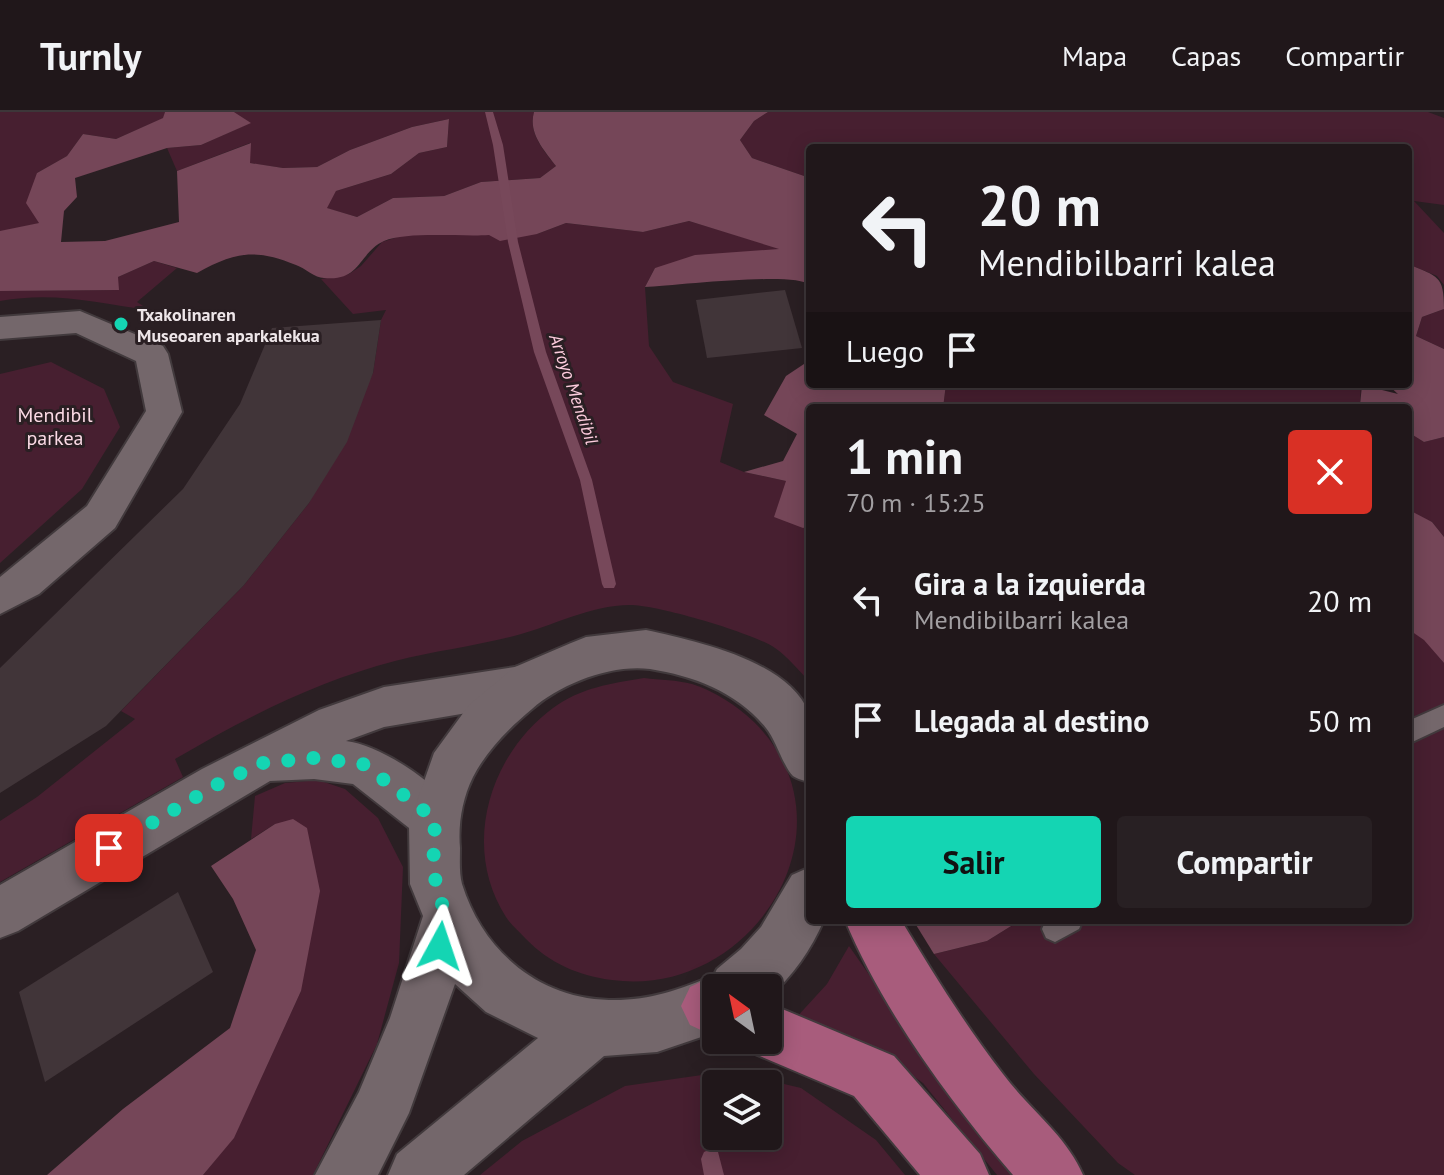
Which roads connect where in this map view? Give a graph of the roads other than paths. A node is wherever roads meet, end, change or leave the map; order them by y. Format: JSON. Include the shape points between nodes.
{"nodes":[{"id":1,"x":0,"y":328,"type":"edge"},
{"id":2,"x":0,"y":597,"type":"edge"},
{"id":3,"x":521,"y":685,"type":"junction"},
{"id":4,"x":1444,"y":715,"type":"edge"},
{"id":5,"x":1412,"y":731,"type":"edge"},
{"id":6,"x":806,"y":753,"type":"edge"},
{"id":7,"x":262,"y":763,"type":"junction"},
{"id":8,"x":435,"y":819,"type":"junction"},
{"id":9,"x":806,"y":902,"type":"edge"},
{"id":10,"x":0,"y":913,"type":"edge"},
{"id":11,"x":447,"y":922,"type":"junction"},
{"id":12,"x":873,"y":924,"type":"edge"},
{"id":13,"x":758,"y":974,"type":"edge"},
{"id":14,"x":702,"y":1007,"type":"edge"},
{"id":15,"x":595,"y":1027,"type":"junction"},
{"id":16,"x":782,"y":1037,"type":"edge"},
{"id":17,"x":345,"y":1175,"type":"edge"},
{"id":18,"x":418,"y":1175,"type":"edge"},
{"id":19,"x":959,"y":1175,"type":"edge"},
{"id":20,"x":1053,"y":1175,"type":"edge"}],
"edges":[{"from":1,"to":2,"type":"street","via":[[80,322],[151,354],[164,412],[101,517]]},
{"from":3,"to":6,"type":"street","via":[[573,659],[629,648],[685,653],[738,675],[782,713]]},
{"from":3,"to":7,"type":"street","via":[[384,707],[335,724]]},
{"from":3,"to":8,"type":"street","via":[[481,721],[452,766]]},
{"from":4,"to":5,"type":"lane"},
{"from":7,"to":8,"type":"street","via":[[314,758],[363,764]]},
{"from":7,"to":10,"type":"street"},
{"from":8,"to":11,"type":"street","via":[[433,871]]},
{"from":9,"to":13,"type":"street","via":[[794,928]]},
{"from":11,"to":15,"type":"street","via":[[481,973],[519,1000],[532,1009]]},
{"from":11,"to":17,"type":"street","via":[[418,1018],[380,1113]]},
{"from":12,"to":20,"type":"main road","via":[[984,1097]]},
{"from":14,"to":15,"type":"street","via":[[654,1025]]},
{"from":15,"to":18,"type":"street"},
{"from":16,"to":19,"type":"main road","via":[[874,1076]]}]}
